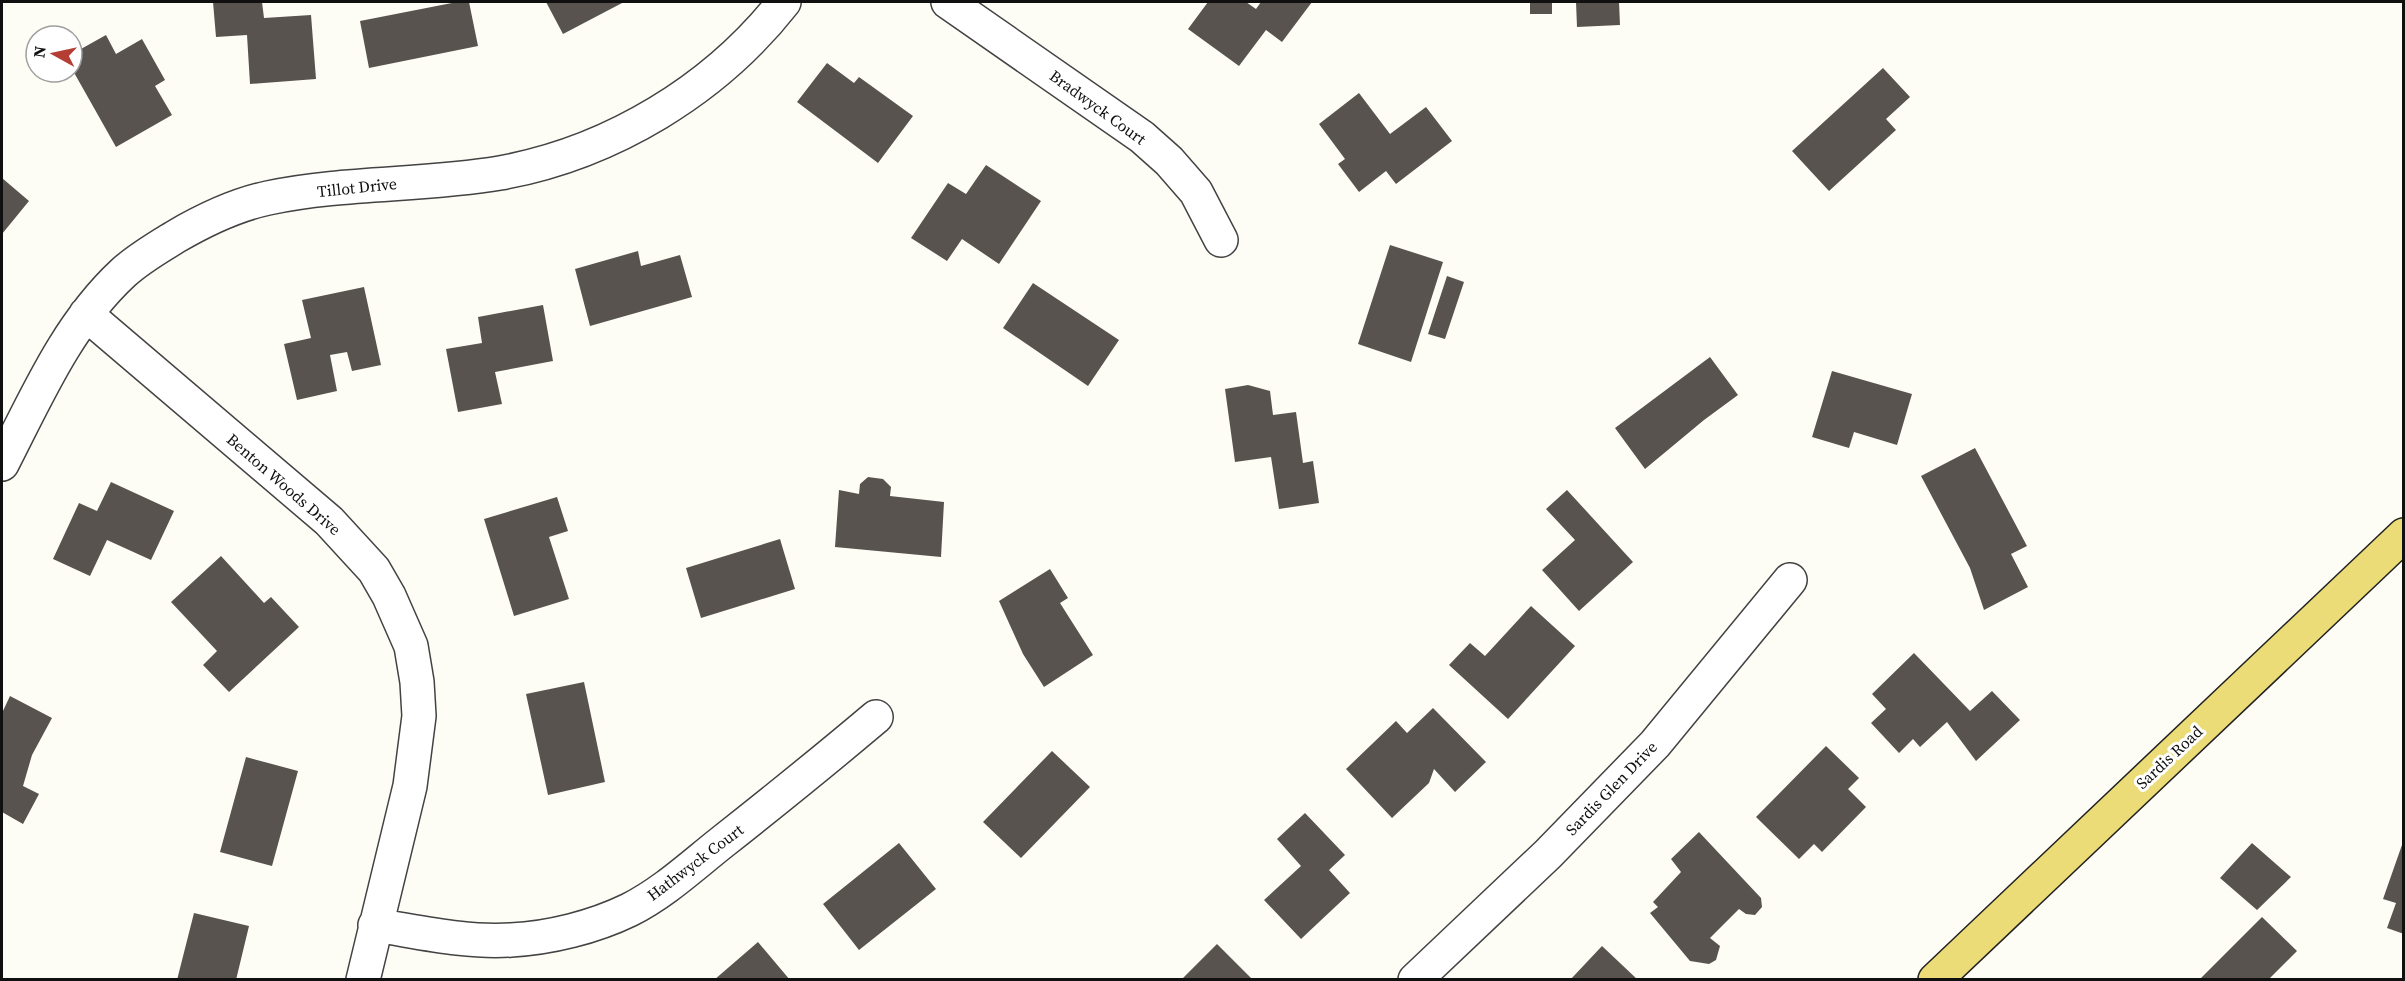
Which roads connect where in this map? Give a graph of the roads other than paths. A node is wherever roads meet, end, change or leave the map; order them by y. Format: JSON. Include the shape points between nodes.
{"nodes":[{"id":1,"x":784,"y":2,"type":"edge"},
{"id":2,"x":948,"y":2,"type":"edge"},
{"id":3,"x":1221,"y":240,"type":"dead end"},
{"id":4,"x":86,"y":314,"type":"junction"},
{"id":5,"x":2,"y":464,"type":"edge"},
{"id":6,"x":2403,"y":535,"type":"edge"},
{"id":7,"x":1790,"y":580,"type":"dead end"},
{"id":8,"x":876,"y":717,"type":"dead end"},
{"id":9,"x":375,"y":925,"type":"junction"},
{"id":10,"x":363,"y":980,"type":"edge"},
{"id":11,"x":1414,"y":980,"type":"edge"},
{"id":12,"x":1935,"y":980,"type":"edge"}],
"edges":[{"from":1,"to":4,"type":"street","name":"Tillot Drive","via":[[733,58],[696,88],[599,144],[500,173],[304,192],[225,211],[158,247],[132,266]]},
{"from":2,"to":3,"type":"street","name":"Bradwyck Court","via":[[1142,137],[1169,160],[1196,192]]},
{"from":4,"to":5,"type":"street","name":"Tillot Drive","via":[[54,363]]},
{"from":4,"to":9,"type":"street","name":"Benton Woods Drive","via":[[329,521],[374,570],[389,596],[411,646],[419,716],[410,786]]},
{"from":6,"to":12,"type":"main road","name":"Sardis Road"},
{"from":7,"to":11,"type":"street","name":"Sardis Glen Drive","via":[[1655,744],[1548,854]]},
{"from":8,"to":9,"type":"street","name":"Hathwyck Court","via":[[665,887],[629,909],[558,933],[511,940],[459,938]]},
{"from":9,"to":10,"type":"street","name":"Benton Woods Drive"}]}
